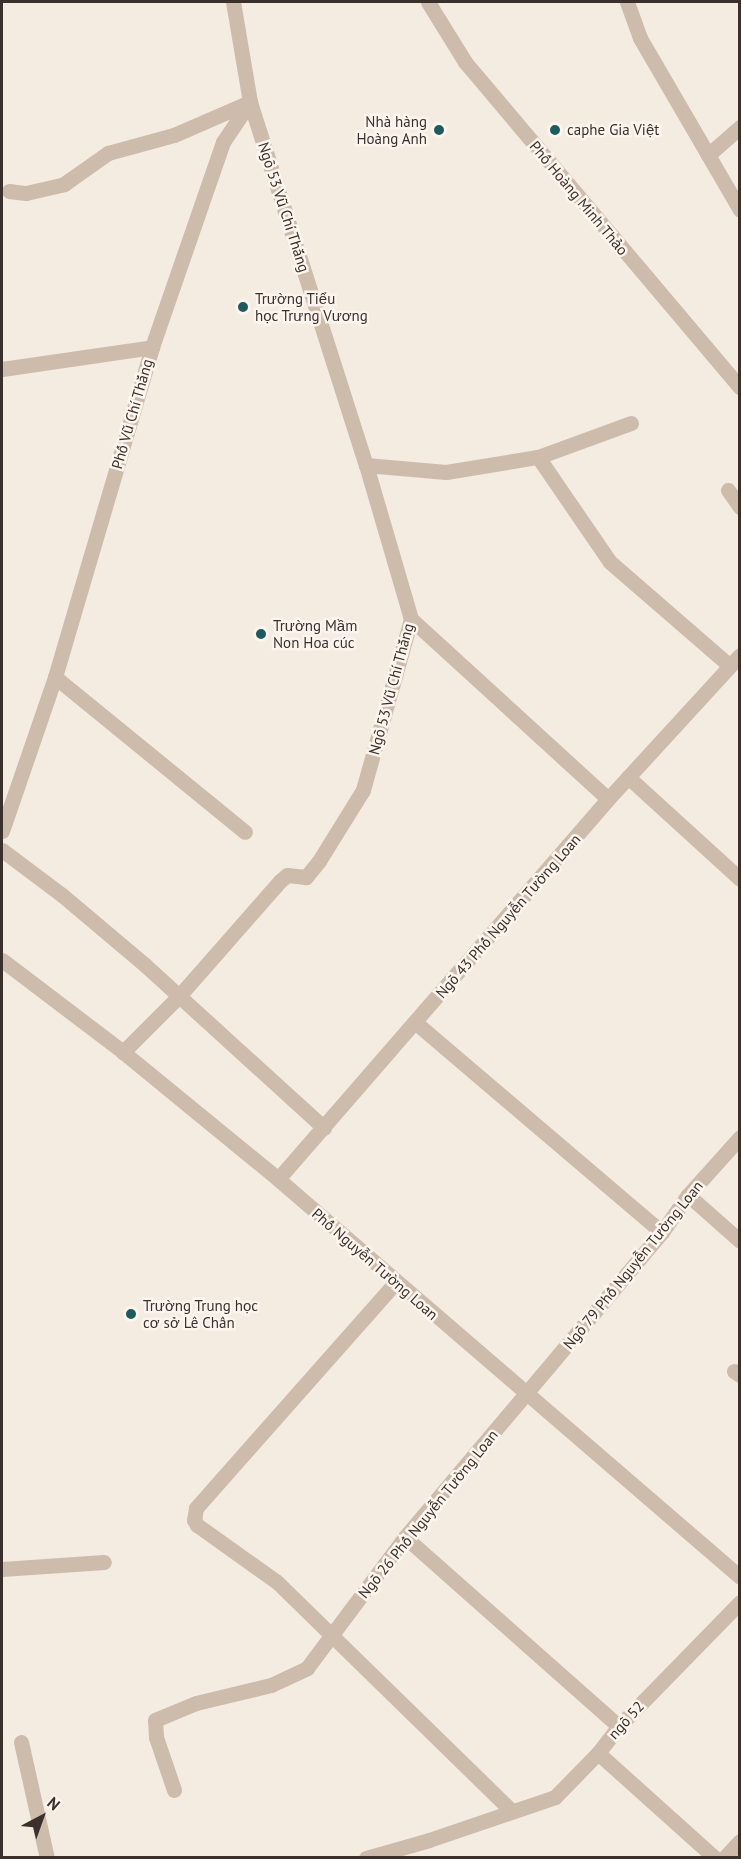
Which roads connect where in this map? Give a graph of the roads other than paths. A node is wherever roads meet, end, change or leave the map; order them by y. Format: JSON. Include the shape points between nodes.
{"nodes":[{"id":1,"x":233,"y":2,"type":"edge"},
{"id":2,"x":428,"y":2,"type":"edge"},
{"id":3,"x":627,"y":2,"type":"edge"},
{"id":4,"x":250,"y":102,"type":"junction"},
{"id":5,"x":740,"y":128,"type":"edge"},
{"id":6,"x":708,"y":155,"type":"junction"},
{"id":7,"x":9,"y":190,"type":"dead end"},
{"id":8,"x":740,"y":210,"type":"edge"},
{"id":9,"x":152,"y":347,"type":"junction"},
{"id":10,"x":2,"y":369,"type":"edge"},
{"id":11,"x":740,"y":387,"type":"edge"},
{"id":12,"x":631,"y":423,"type":"dead end"},
{"id":13,"x":538,"y":457,"type":"junction"},
{"id":14,"x":366,"y":465,"type":"junction"},
{"id":15,"x":728,"y":490,"type":"dead end"},
{"id":16,"x":740,"y":507,"type":"edge"},
{"id":17,"x":411,"y":619,"type":"junction"},
{"id":18,"x":734,"y":660,"type":"edge"},
{"id":19,"x":55,"y":677,"type":"junction"},
{"id":20,"x":628,"y":777,"type":"junction"},
{"id":21,"x":608,"y":799,"type":"junction"},
{"id":22,"x":2,"y":831,"type":"edge"},
{"id":23,"x":245,"y":832,"type":"dead end"},
{"id":24,"x":2,"y":850,"type":"edge"},
{"id":25,"x":740,"y":879,"type":"edge"},
{"id":26,"x":2,"y":960,"type":"edge"},
{"id":27,"x":180,"y":995,"type":"junction"},
{"id":28,"x":416,"y":1023,"type":"junction"},
{"id":29,"x":123,"y":1052,"type":"junction"},
{"id":30,"x":324,"y":1128,"type":"junction"},
{"id":31,"x":740,"y":1137,"type":"edge"},
{"id":32,"x":278,"y":1179,"type":"junction"},
{"id":33,"x":688,"y":1195,"type":"junction"},
{"id":34,"x":662,"y":1232,"type":"junction"},
{"id":35,"x":740,"y":1241,"type":"edge"},
{"id":36,"x":395,"y":1283,"type":"junction"},
{"id":37,"x":527,"y":1394,"type":"junction"},
{"id":38,"x":405,"y":1537,"type":"junction"},
{"id":39,"x":104,"y":1562,"type":"dead end"},
{"id":40,"x":2,"y":1569,"type":"edge"},
{"id":41,"x":740,"y":1578,"type":"edge"},
{"id":42,"x":740,"y":1602,"type":"edge"},
{"id":43,"x":331,"y":1636,"type":"junction"},
{"id":44,"x":619,"y":1726,"type":"junction"},
{"id":45,"x":21,"y":1742,"type":"dead end"},
{"id":46,"x":598,"y":1753,"type":"junction"},
{"id":47,"x":174,"y":1790,"type":"dead end"},
{"id":48,"x":511,"y":1810,"type":"junction"},
{"id":49,"x":740,"y":1841,"type":"edge"},
{"id":50,"x":47,"y":1857,"type":"edge"},
{"id":51,"x":366,"y":1857,"type":"edge"},
{"id":52,"x":715,"y":1857,"type":"edge"},
{"id":53,"x":724,"y":1857,"type":"edge"}],
"edges":[{"from":1,"to":4,"type":"street"},
{"from":2,"to":11,"type":"street","name":"Phố Hoàng Minh Thảo","via":[[465,62]]},
{"from":3,"to":6,"type":"street","via":[[640,38]]},
{"from":4,"to":7,"type":"street","via":[[174,135],[108,153],[64,184],[26,194]]},
{"from":4,"to":9,"type":"street","name":"Phố Vũ Chí Thắng","via":[[223,142]]},
{"from":4,"to":14,"type":"street","name":"Ngõ 53 Vũ Chí Thắng"},
{"from":5,"to":6,"type":"street"},
{"from":6,"to":8,"type":"street"},
{"from":9,"to":10,"type":"street"},
{"from":9,"to":19,"type":"street","name":"Phố Vũ Chí Thắng"},
{"from":12,"to":13,"type":"street"},
{"from":13,"to":14,"type":"street","via":[[446,472]]},
{"from":13,"to":18,"type":"street","via":[[610,562]]},
{"from":14,"to":17,"type":"street","name":"Ngõ 53 Vũ Chí Thắng"},
{"from":15,"to":16,"type":"street"},
{"from":17,"to":21,"type":"street"},
{"from":17,"to":27,"type":"street","name":"Ngõ 53 Vũ Chí Thắng","via":[[363,790],[309,874],[302,878],[287,875],[280,881]]},
{"from":18,"to":20,"type":"street","name":"Ngõ 43 Phố Nguyễn Tường Loan"},
{"from":19,"to":22,"type":"street","name":"Phố Vũ Chí Thắng"},
{"from":19,"to":23,"type":"street"},
{"from":20,"to":21,"type":"street","name":"Ngõ 43 Phố Nguyễn Tường Loan"},
{"from":20,"to":25,"type":"street"},
{"from":21,"to":28,"type":"street","name":"Ngõ 43 Phố Nguyễn Tường Loan"},
{"from":24,"to":27,"type":"street","via":[[62,895]]},
{"from":26,"to":29,"type":"street","name":"Phố Nguyễn Tường Loan"},
{"from":27,"to":29,"type":"street","name":"Ngõ 53 Vũ Chí Thắng"},
{"from":27,"to":30,"type":"street"},
{"from":28,"to":30,"type":"street","name":"Ngõ 43 Phố Nguyễn Tường Loan"},
{"from":28,"to":34,"type":"street"},
{"from":29,"to":32,"type":"street","name":"Phố Nguyễn Tường Loan"},
{"from":30,"to":32,"type":"street","name":"Ngõ 43 Phố Nguyễn Tường Loan"},
{"from":31,"to":33,"type":"street","name":"Ngõ 79 Phố Nguyễn Tường Loan"},
{"from":32,"to":36,"type":"street","name":"Phố Nguyễn Tường Loan"},
{"from":33,"to":34,"type":"street","name":"Ngõ 79 Phố Nguyễn Tường Loan"},
{"from":33,"to":35,"type":"street"},
{"from":34,"to":37,"type":"street","name":"Ngõ 79 Phố Nguyễn Tường Loan"},
{"from":36,"to":37,"type":"street","name":"Phố Nguyễn Tường Loan"},
{"from":36,"to":43,"type":"street","via":[[194,1514],[197,1525],[276,1582]]},
{"from":37,"to":38,"type":"street","name":"Ngõ 26 Phố Nguyễn Tường Loan"},
{"from":37,"to":41,"type":"street","name":"Phố Nguyễn Tường Loan"},
{"from":38,"to":43,"type":"street","name":"Ngõ 26 Phố Nguyễn Tường Loan"},
{"from":38,"to":44,"type":"street"},
{"from":39,"to":40,"type":"street"},
{"from":42,"to":44,"type":"street","name":"ngõ 52"},
{"from":43,"to":47,"type":"street","name":"Ngõ 26 Phố Nguyễn Tường Loan","via":[[307,1668],[271,1685],[196,1703],[155,1720],[156,1737]]},
{"from":43,"to":48,"type":"street"},
{"from":44,"to":46,"type":"street","name":"ngõ 52"},
{"from":45,"to":50,"type":"street"},
{"from":46,"to":48,"type":"street","via":[[555,1797]]},
{"from":46,"to":52,"type":"street","name":"ngõ 52"},
{"from":48,"to":51,"type":"street","via":[[429,1840]]},
{"from":49,"to":53,"type":"street"}]}
